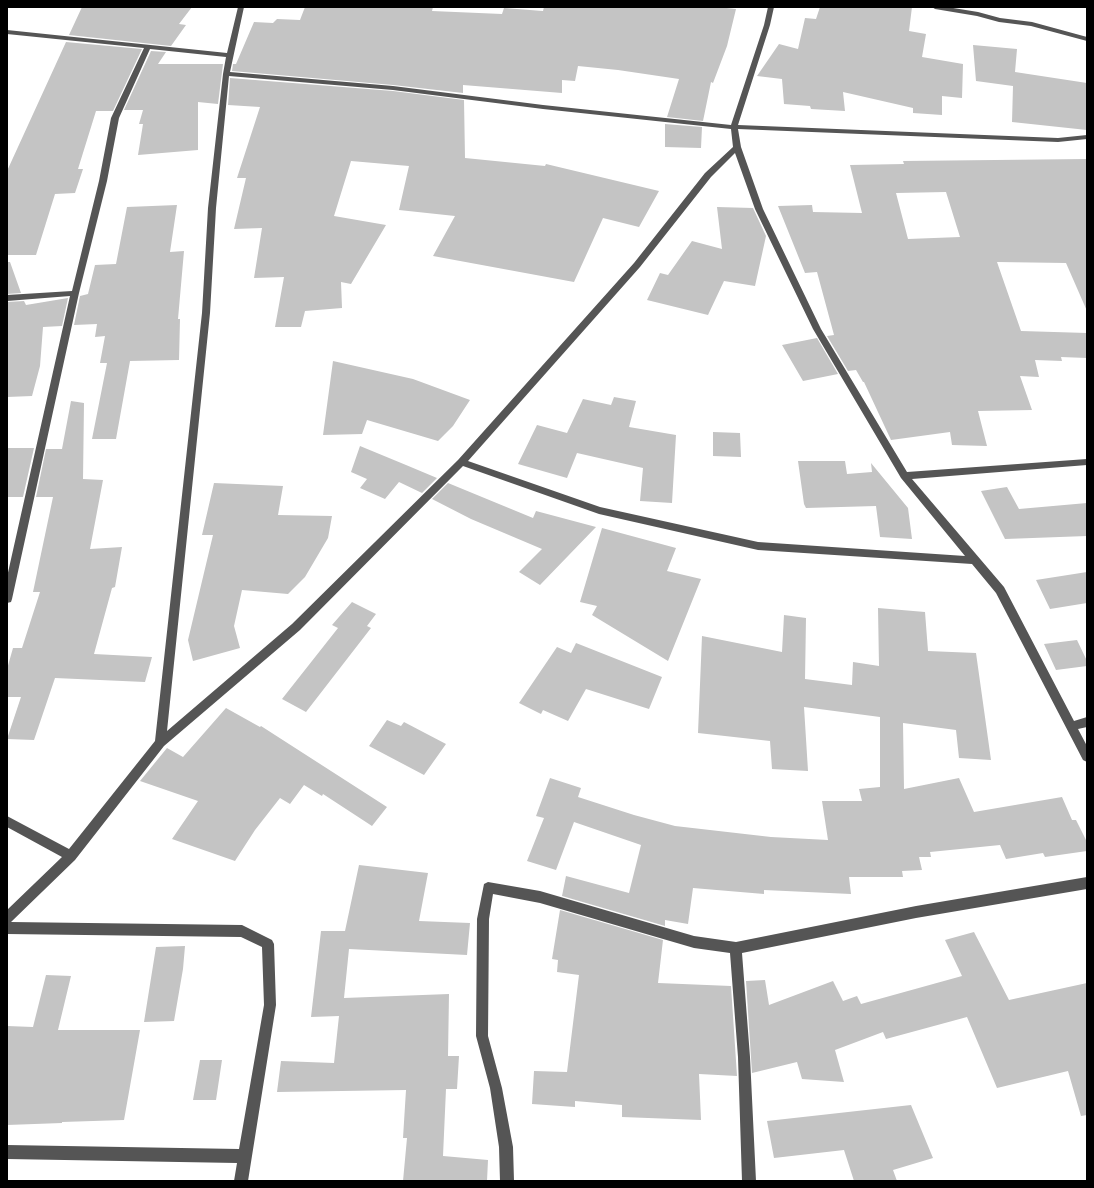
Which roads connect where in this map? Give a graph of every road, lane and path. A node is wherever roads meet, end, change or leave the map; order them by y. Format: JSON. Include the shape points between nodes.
{"nodes":[{"id":1,"x":241,"y":7,"type":"edge"},
{"id":2,"x":771,"y":7,"type":"edge"},
{"id":3,"x":935,"y":7,"type":"edge"},
{"id":4,"x":7,"y":32,"type":"edge"},
{"id":5,"x":1087,"y":39,"type":"edge"},
{"id":6,"x":147,"y":48,"type":"junction"},
{"id":7,"x":230,"y":55,"type":"junction"},
{"id":8,"x":226,"y":74,"type":"junction"},
{"id":9,"x":734,"y":127,"type":"junction"},
{"id":10,"x":1087,"y":137,"type":"edge"},
{"id":11,"x":737,"y":148,"type":"junction"},
{"id":12,"x":75,"y":293,"type":"junction"},
{"id":13,"x":7,"y":298,"type":"edge"},
{"id":14,"x":461,"y":462,"type":"junction"},
{"id":15,"x":1087,"y":462,"type":"edge"},
{"id":16,"x":904,"y":476,"type":"junction"},
{"id":17,"x":974,"y":560,"type":"junction"},
{"id":18,"x":7,"y":600,"type":"edge"},
{"id":19,"x":1087,"y":722,"type":"edge"},
{"id":20,"x":1071,"y":726,"type":"junction"},
{"id":21,"x":160,"y":743,"type":"junction"},
{"id":22,"x":1087,"y":757,"type":"edge"},
{"id":23,"x":7,"y":820,"type":"edge"},
{"id":24,"x":71,"y":856,"type":"junction"},
{"id":25,"x":1087,"y":883,"type":"edge"},
{"id":26,"x":7,"y":918,"type":"edge"},
{"id":27,"x":7,"y":928,"type":"edge"},
{"id":28,"x":736,"y":948,"type":"junction"},
{"id":29,"x":7,"y":1152,"type":"edge"},
{"id":30,"x":244,"y":1156,"type":"junction"},
{"id":31,"x":241,"y":1181,"type":"edge"},
{"id":32,"x":507,"y":1181,"type":"edge"},
{"id":33,"x":749,"y":1181,"type":"edge"}],
"edges":[{"from":1,"to":7,"type":"street"},
{"from":2,"to":9,"type":"street"},
{"from":3,"to":5,"type":"street","via":[[1032,24]]},
{"from":4,"to":6,"type":"street"},
{"from":6,"to":7,"type":"street"},
{"from":6,"to":12,"type":"street","via":[[115,118],[103,181]]},
{"from":7,"to":8,"type":"street"},
{"from":8,"to":9,"type":"street","via":[[393,88]]},
{"from":8,"to":21,"type":"street","via":[[212,208],[206,313]]},
{"from":9,"to":10,"type":"street","via":[[1050,140]]},
{"from":9,"to":11,"type":"street"},
{"from":11,"to":14,"type":"street","via":[[708,175],[637,265]]},
{"from":11,"to":16,"type":"street","via":[[759,209],[817,329]]},
{"from":12,"to":13,"type":"street"},
{"from":12,"to":18,"type":"street"},
{"from":14,"to":17,"type":"street","via":[[599,510],[758,546]]},
{"from":14,"to":21,"type":"street","via":[[296,627]]},
{"from":15,"to":16,"type":"street"},
{"from":16,"to":17,"type":"street"},
{"from":17,"to":20,"type":"street","via":[[1000,590]]},
{"from":19,"to":20,"type":"street"},
{"from":20,"to":22,"type":"street"},
{"from":21,"to":24,"type":"street"},
{"from":23,"to":24,"type":"street"},
{"from":24,"to":26,"type":"street"},
{"from":25,"to":28,"type":"street","via":[[916,912]]},
{"from":27,"to":30,"type":"street","via":[[242,931],[268,944],[270,1005]]},
{"from":28,"to":32,"type":"street","via":[[694,942],[540,897],[488,888],[483,919],[482,1036],[496,1088],[506,1147]]},
{"from":28,"to":33,"type":"street"},
{"from":29,"to":30,"type":"street"},
{"from":30,"to":31,"type":"street"}]}
